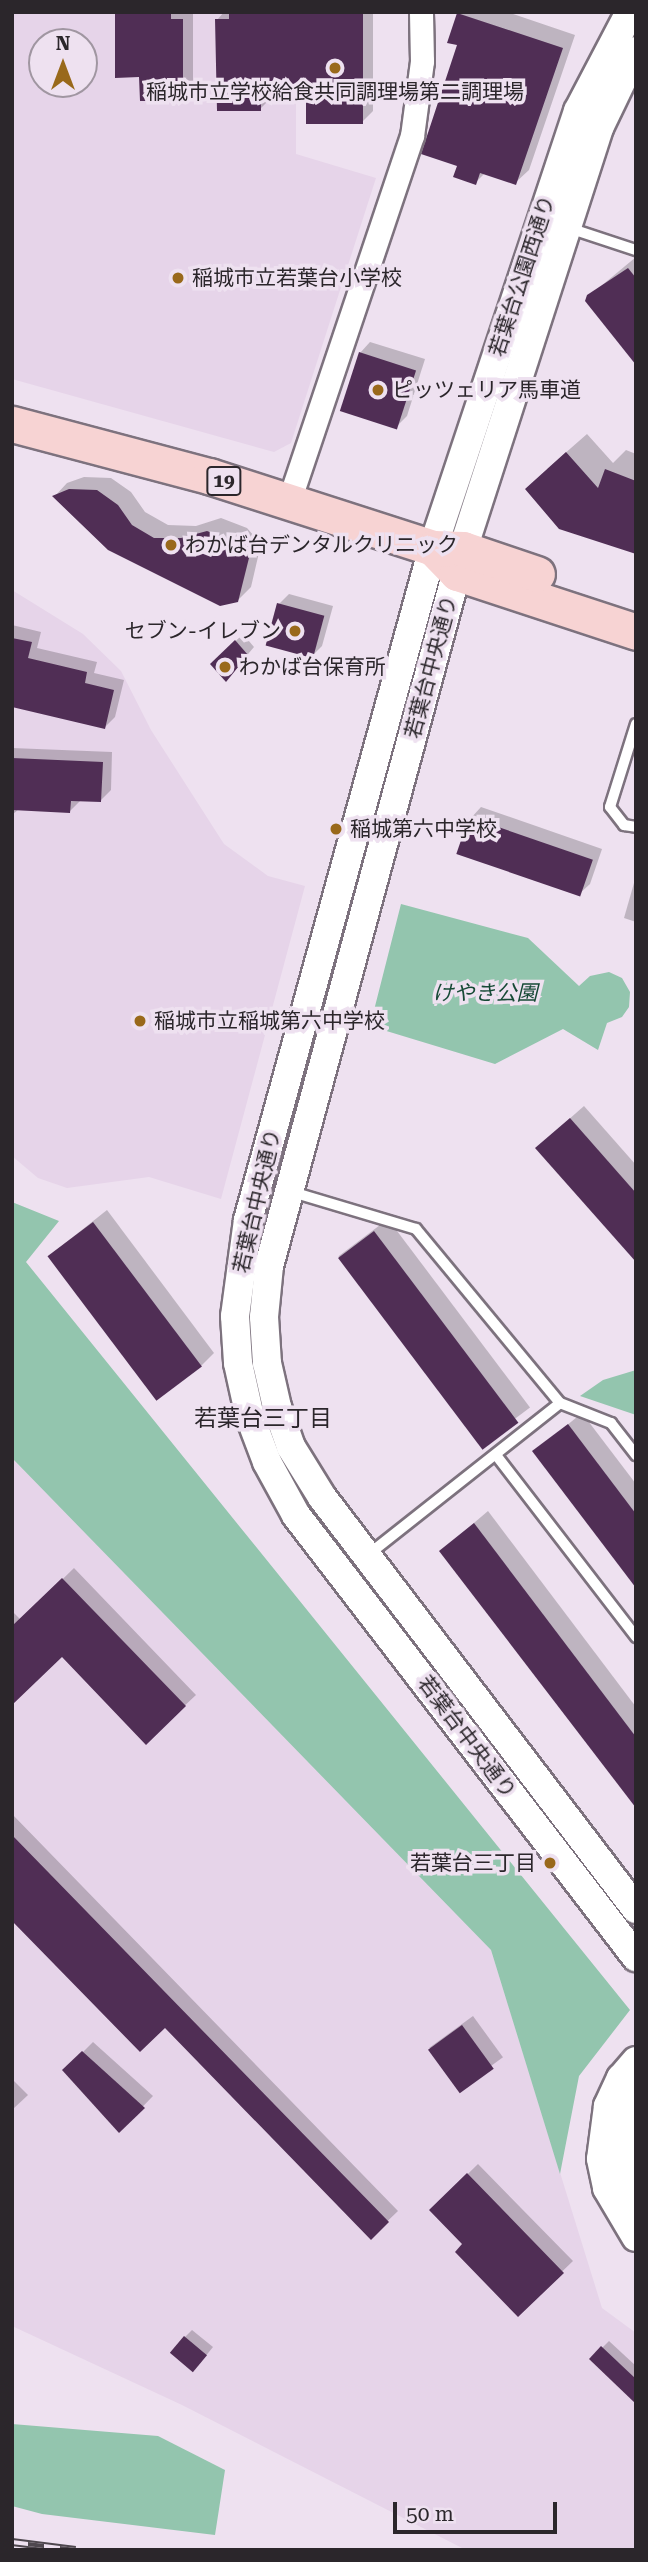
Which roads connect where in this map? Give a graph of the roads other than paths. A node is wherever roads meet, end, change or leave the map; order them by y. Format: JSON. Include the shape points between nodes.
{"nodes":[{"id":1,"x":421,"y":12,"type":"edge"},
{"id":2,"x":630,"y":12,"type":"edge"},
{"id":3,"x":636,"y":51,"type":"edge"},
{"id":4,"x":541,"y":216,"type":"junction"},
{"id":5,"x":566,"y":227,"type":"junction"},
{"id":6,"x":636,"y":250,"type":"edge"},
{"id":7,"x":12,"y":424,"type":"edge"},
{"id":8,"x":289,"y":501,"type":"junction"},
{"id":9,"x":451,"y":557,"type":"junction"},
{"id":10,"x":636,"y":607,"type":"edge"},
{"id":11,"x":636,"y":632,"type":"edge"},
{"id":12,"x":636,"y":724,"type":"edge"},
{"id":13,"x":636,"y":827,"type":"edge"},
{"id":14,"x":289,"y":1191,"type":"junction"},
{"id":15,"x":560,"y":1402,"type":"junction"},
{"id":16,"x":496,"y":1455,"type":"junction"},
{"id":17,"x":636,"y":1455,"type":"edge"},
{"id":18,"x":366,"y":1556,"type":"junction"},
{"id":19,"x":636,"y":1637,"type":"edge"},
{"id":20,"x":636,"y":1909,"type":"edge"},
{"id":21,"x":636,"y":1957,"type":"edge"},
{"id":22,"x":636,"y":2061,"type":"edge"},
{"id":23,"x":636,"y":2095,"type":"edge"},
{"id":24,"x":636,"y":2197,"type":"edge"},
{"id":25,"x":636,"y":2237,"type":"edge"}],
"edges":[{"from":1,"to":8,"type":"street","via":[[422,71],[412,135]]},
{"from":2,"to":4,"type":"street","name":"若葉台公園西通り","via":[[578,111]]},
{"from":3,"to":5,"type":"street","name":"若葉台公園西通り","via":[[599,128]]},
{"from":4,"to":5,"type":"lane"},
{"from":4,"to":9,"type":"street","name":"若葉台公園西通り"},
{"from":5,"to":6,"type":"lane"},
{"from":5,"to":9,"type":"street","name":"若葉台公園西通り"},
{"from":7,"to":8,"type":"main road","number":"19","via":[[121,450]]},
{"from":8,"to":9,"type":"main road","number":"19"},
{"from":9,"to":10,"type":"main road","number":"19"},
{"from":9,"to":11,"type":"main road","number":"19"},
{"from":9,"to":14,"type":"street","name":"若葉台中央通り"},
{"from":9,"to":21,"type":"street","name":"若葉台中央通り","via":[[248,1220],[236,1290],[238,1363],[257,1439],[296,1515]]},
{"from":12,"to":13,"type":"lane","via":[[610,807],[624,825]]},
{"from":14,"to":15,"type":"lane","via":[[416,1229]]},
{"from":14,"to":18,"type":"street","name":"若葉台中央通り","via":[[269,1266],[264,1317],[267,1363],[291,1447]]},
{"from":15,"to":16,"type":"lane"},
{"from":15,"to":17,"type":"lane","via":[[611,1423]]},
{"from":16,"to":18,"type":"lane"},
{"from":16,"to":19,"type":"lane"},
{"from":18,"to":20,"type":"street","name":"若葉台中央通り"},
{"from":22,"to":25,"type":"street","via":[[621,2078],[608,2106],[601,2159],[607,2188]]},
{"from":23,"to":24,"type":"street","via":[[624,2134],[628,2183]]}]}
